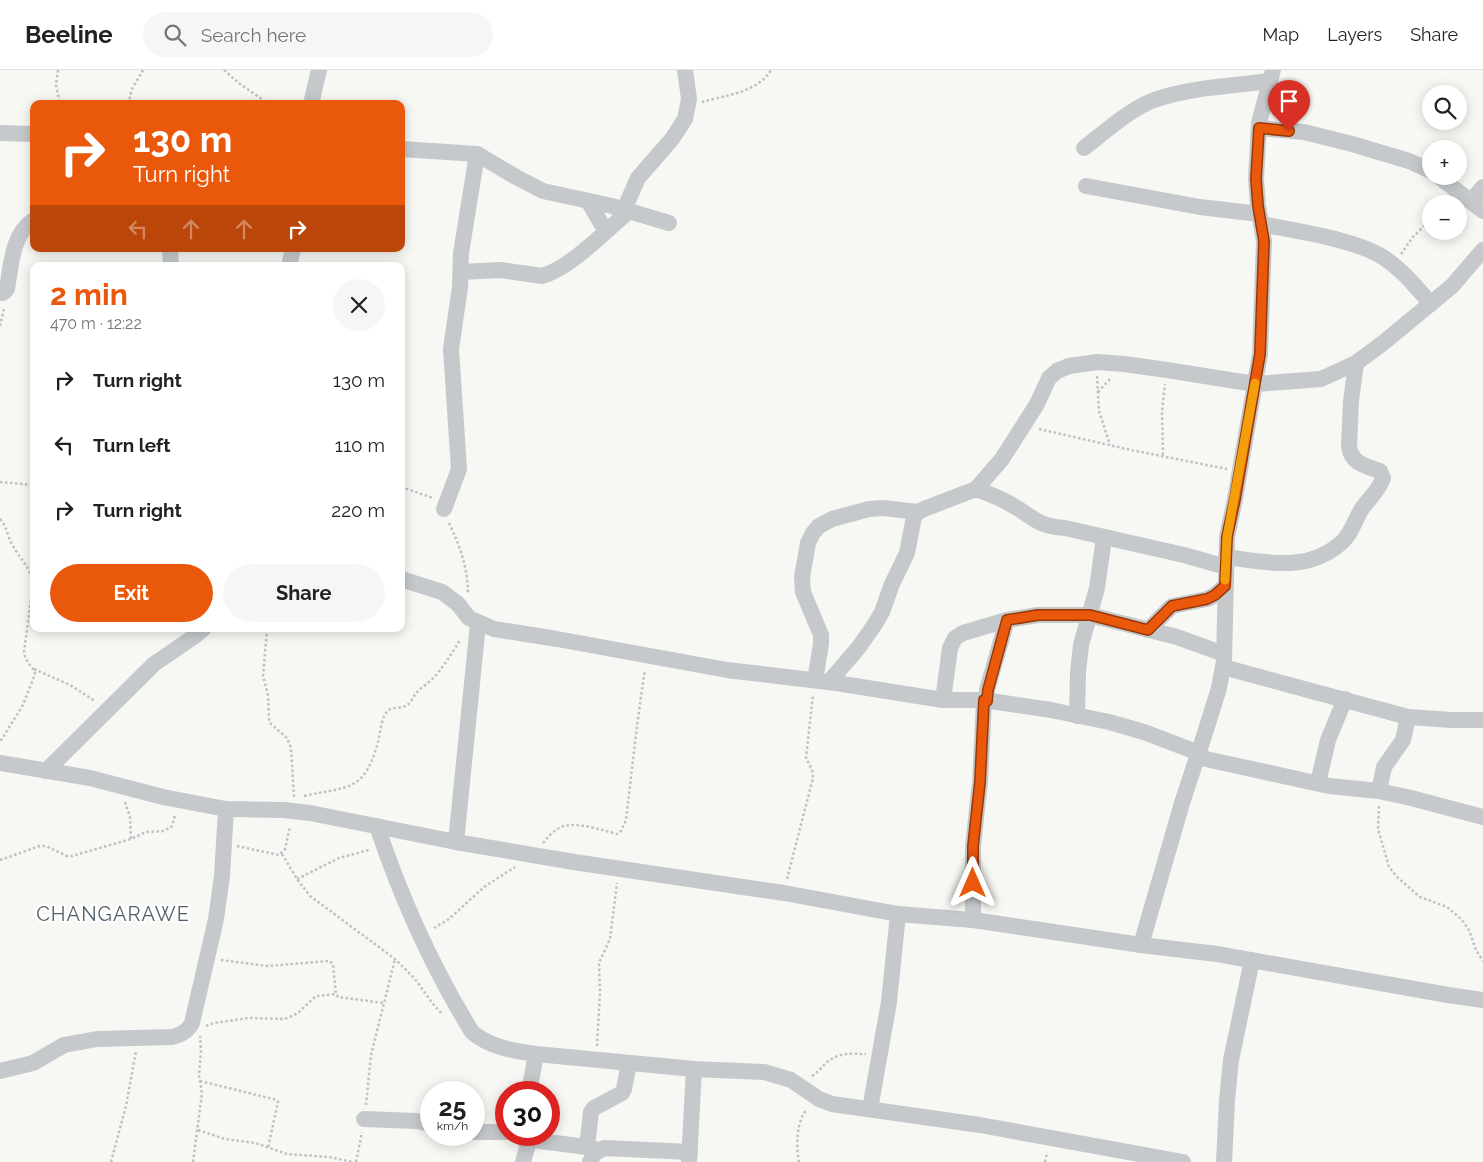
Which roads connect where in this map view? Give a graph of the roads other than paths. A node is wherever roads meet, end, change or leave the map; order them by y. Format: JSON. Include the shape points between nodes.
{"nodes":[{"id":1,"x":319,"y":70,"type":"edge"},
{"id":2,"x":685,"y":70,"type":"edge"},
{"id":3,"x":1271,"y":76,"type":"edge"},
{"id":4,"x":312,"y":100,"type":"edge"},
{"id":5,"x":1259,"y":128,"type":"junction"},
{"id":6,"x":0,"y":133,"type":"edge"},
{"id":7,"x":30,"y":134,"type":"edge"},
{"id":8,"x":1084,"y":148,"type":"dead end"},
{"id":9,"x":405,"y":149,"type":"edge"},
{"id":10,"x":477,"y":154,"type":"junction"},
{"id":11,"x":1422,"y":167,"type":"edge"},
{"id":12,"x":1450,"y":185,"type":"edge"},
{"id":13,"x":1086,"y":186,"type":"dead end"},
{"id":14,"x":1483,"y":187,"type":"edge"},
{"id":15,"x":588,"y":201,"type":"junction"},
{"id":16,"x":1477,"y":206,"type":"edge"},
{"id":17,"x":626,"y":210,"type":"junction"},
{"id":18,"x":1260,"y":219,"type":"junction"},
{"id":19,"x":30,"y":222,"type":"edge"},
{"id":20,"x":669,"y":223,"type":"dead end"},
{"id":21,"x":605,"y":230,"type":"junction"},
{"id":22,"x":1483,"y":250,"type":"edge"},
{"id":23,"x":462,"y":272,"type":"junction"},
{"id":24,"x":0,"y":294,"type":"edge"},
{"id":25,"x":1431,"y":304,"type":"junction"},
{"id":26,"x":1356,"y":363,"type":"junction"},
{"id":27,"x":1255,"y":384,"type":"junction"},
{"id":28,"x":976,"y":489,"type":"junction"},
{"id":29,"x":444,"y":509,"type":"road end"},
{"id":30,"x":918,"y":512,"type":"junction"},
{"id":31,"x":1104,"y":538,"type":"junction"},
{"id":32,"x":1226,"y":562,"type":"junction"},
{"id":33,"x":405,"y":580,"type":"edge"},
{"id":34,"x":1225,"y":586,"type":"junction"},
{"id":35,"x":1090,"y":615,"type":"junction"},
{"id":36,"x":1007,"y":620,"type":"junction"},
{"id":37,"x":473,"y":621,"type":"junction"},
{"id":38,"x":1148,"y":630,"type":"junction"},
{"id":39,"x":200,"y":632,"type":"edge"},
{"id":40,"x":1224,"y":660,"type":"junction"},
{"id":41,"x":822,"y":681,"type":"junction"},
{"id":42,"x":943,"y":700,"type":"junction"},
{"id":43,"x":1345,"y":700,"type":"junction"},
{"id":44,"x":985,"y":701,"type":"junction"},
{"id":45,"x":1077,"y":716,"type":"junction"},
{"id":46,"x":1408,"y":717,"type":"junction"},
{"id":47,"x":1483,"y":720,"type":"edge"},
{"id":48,"x":1198,"y":755,"type":"junction"},
{"id":49,"x":0,"y":763,"type":"edge"},
{"id":50,"x":46,"y":771,"type":"junction"},
{"id":51,"x":1318,"y":783,"type":"junction"},
{"id":52,"x":1379,"y":791,"type":"junction"},
{"id":53,"x":226,"y":809,"type":"junction"},
{"id":54,"x":1483,"y":817,"type":"edge"},
{"id":55,"x":377,"y":826,"type":"junction"},
{"id":56,"x":456,"y":842,"type":"junction"},
{"id":57,"x":898,"y":914,"type":"junction"},
{"id":58,"x":973,"y":920,"type":"junction"},
{"id":59,"x":1141,"y":946,"type":"junction"},
{"id":60,"x":1252,"y":960,"type":"junction"},
{"id":61,"x":1483,"y":1000,"type":"edge"},
{"id":62,"x":536,"y":1054,"type":"junction"},
{"id":63,"x":629,"y":1063,"type":"junction"},
{"id":64,"x":694,"y":1069,"type":"junction"},
{"id":65,"x":0,"y":1071,"type":"edge"},
{"id":66,"x":531,"y":1081,"type":"edge"},
{"id":67,"x":870,"y":1109,"type":"junction"},
{"id":68,"x":364,"y":1118,"type":"road end"},
{"id":69,"x":420,"y":1122,"type":"edge"},
{"id":70,"x":592,"y":1153,"type":"edge"},
{"id":71,"x":689,"y":1157,"type":"edge"},
{"id":72,"x":523,"y":1162,"type":"edge"},
{"id":73,"x":1183,"y":1162,"type":"edge"},
{"id":74,"x":1224,"y":1162,"type":"edge"}],
"edges":[{"from":1,"to":4,"type":"street"},
{"from":2,"to":17,"type":"street","via":[[689,105],[682,124],[638,178]]},
{"from":3,"to":5,"type":"street"},
{"from":3,"to":8,"type":"street","via":[[1156,99],[1126,116]]},
{"from":5,"to":11,"type":"street","via":[[1304,132]]},
{"from":5,"to":18,"type":"street","via":[[1256,179]]},
{"from":6,"to":7,"type":"street"},
{"from":9,"to":10,"type":"street"},
{"from":10,"to":15,"type":"street","via":[[543,191]]},
{"from":10,"to":23,"type":"street","via":[[461,253]]},
{"from":12,"to":16,"type":"street"},
{"from":13,"to":18,"type":"street"},
{"from":14,"to":16,"type":"street"},
{"from":15,"to":17,"type":"street"},
{"from":15,"to":21,"type":"street"},
{"from":17,"to":20,"type":"street"},
{"from":17,"to":21,"type":"street"},
{"from":18,"to":25,"type":"street","via":[[1372,252],[1406,276]]},
{"from":18,"to":27,"type":"street","via":[[1264,241],[1262,320]]},
{"from":19,"to":24,"type":"street","via":[[16,243],[7,289]]},
{"from":21,"to":23,"type":"street","via":[[569,262],[549,274],[542,276],[500,270]]},
{"from":22,"to":25,"type":"street","via":[[1452,286]]},
{"from":23,"to":29,"type":"street","via":[[451,350],[459,469]]},
{"from":25,"to":26,"type":"street"},
{"from":26,"to":27,"type":"street","via":[[1321,379]]},
{"from":26,"to":32,"type":"street","via":[[1350,401],[1350,454],[1357,463],[1380,471],[1383,478],[1381,486],[1366,503],[1342,543],[1329,551],[1301,563]]},
{"from":27,"to":28,"type":"street","via":[[1124,364],[1097,362],[1069,366],[1049,378],[1037,404],[1002,459]]},
{"from":27,"to":32,"type":"street","via":[[1227,537]]},
{"from":28,"to":30,"type":"street"},
{"from":28,"to":31,"type":"street","via":[[1008,502],[1037,522]]},
{"from":30,"to":41,"type":"street","via":[[913,520],[907,553],[878,618],[859,647]]},
{"from":30,"to":41,"type":"street","via":[[869,509],[832,519],[819,526],[808,543],[802,577],[803,592],[820,635]]},
{"from":31,"to":32,"type":"street"},
{"from":31,"to":35,"type":"street"},
{"from":32,"to":34,"type":"street"},
{"from":33,"to":37,"type":"street","via":[[442,592]]},
{"from":34,"to":38,"type":"street","via":[[1207,599],[1172,606]]},
{"from":34,"to":40,"type":"street"},
{"from":35,"to":36,"type":"street","via":[[1038,615]]},
{"from":35,"to":38,"type":"street"},
{"from":35,"to":45,"type":"street","via":[[1080,654]]},
{"from":36,"to":42,"type":"street","via":[[963,632],[955,638],[950,648]]},
{"from":36,"to":44,"type":"street"},
{"from":37,"to":41,"type":"street","via":[[494,630],[727,670]]},
{"from":37,"to":56,"type":"street"},
{"from":38,"to":40,"type":"street","via":[[1177,637]]},
{"from":39,"to":50,"type":"street","via":[[154,664]]},
{"from":40,"to":43,"type":"street","via":[[1315,693]]},
{"from":40,"to":48,"type":"street","via":[[1219,688]]},
{"from":41,"to":42,"type":"street"},
{"from":42,"to":44,"type":"street"},
{"from":43,"to":46,"type":"street"},
{"from":43,"to":51,"type":"street","via":[[1328,740]]},
{"from":44,"to":45,"type":"street"},
{"from":44,"to":58,"type":"street","via":[[973,846]]},
{"from":45,"to":48,"type":"street","via":[[1144,732]]},
{"from":46,"to":47,"type":"street"},
{"from":46,"to":52,"type":"street","via":[[1403,740],[1384,767]]},
{"from":48,"to":51,"type":"street"},
{"from":48,"to":59,"type":"street"},
{"from":49,"to":50,"type":"street"},
{"from":50,"to":53,"type":"street"},
{"from":51,"to":52,"type":"street"},
{"from":52,"to":54,"type":"street"},
{"from":53,"to":55,"type":"street","via":[[294,807]]},
{"from":53,"to":65,"type":"street","via":[[216,919],[189,1029],[172,1037],[97,1039],[64,1045],[33,1063]]},
{"from":55,"to":56,"type":"street"},
{"from":55,"to":62,"type":"street","via":[[421,940],[472,1032],[494,1045]]},
{"from":56,"to":57,"type":"street"},
{"from":57,"to":58,"type":"street"},
{"from":57,"to":67,"type":"street","via":[[889,1002]]},
{"from":58,"to":59,"type":"street"},
{"from":59,"to":60,"type":"street"},
{"from":60,"to":61,"type":"street"},
{"from":60,"to":74,"type":"street","via":[[1231,1060]]},
{"from":62,"to":63,"type":"street"},
{"from":62,"to":66,"type":"street"},
{"from":63,"to":64,"type":"street"},
{"from":63,"to":70,"type":"street","via":[[622,1093],[591,1112]]},
{"from":64,"to":67,"type":"street","via":[[764,1072],[791,1080],[832,1104]]},
{"from":64,"to":71,"type":"street"},
{"from":67,"to":73,"type":"street","via":[[980,1125]]},
{"from":68,"to":69,"type":"street"},
{"from":70,"to":71,"type":"street","via":[[604,1148]]},
{"from":70,"to":72,"type":"street","via":[[532,1140],[525,1135],[527,1148]]}]}
